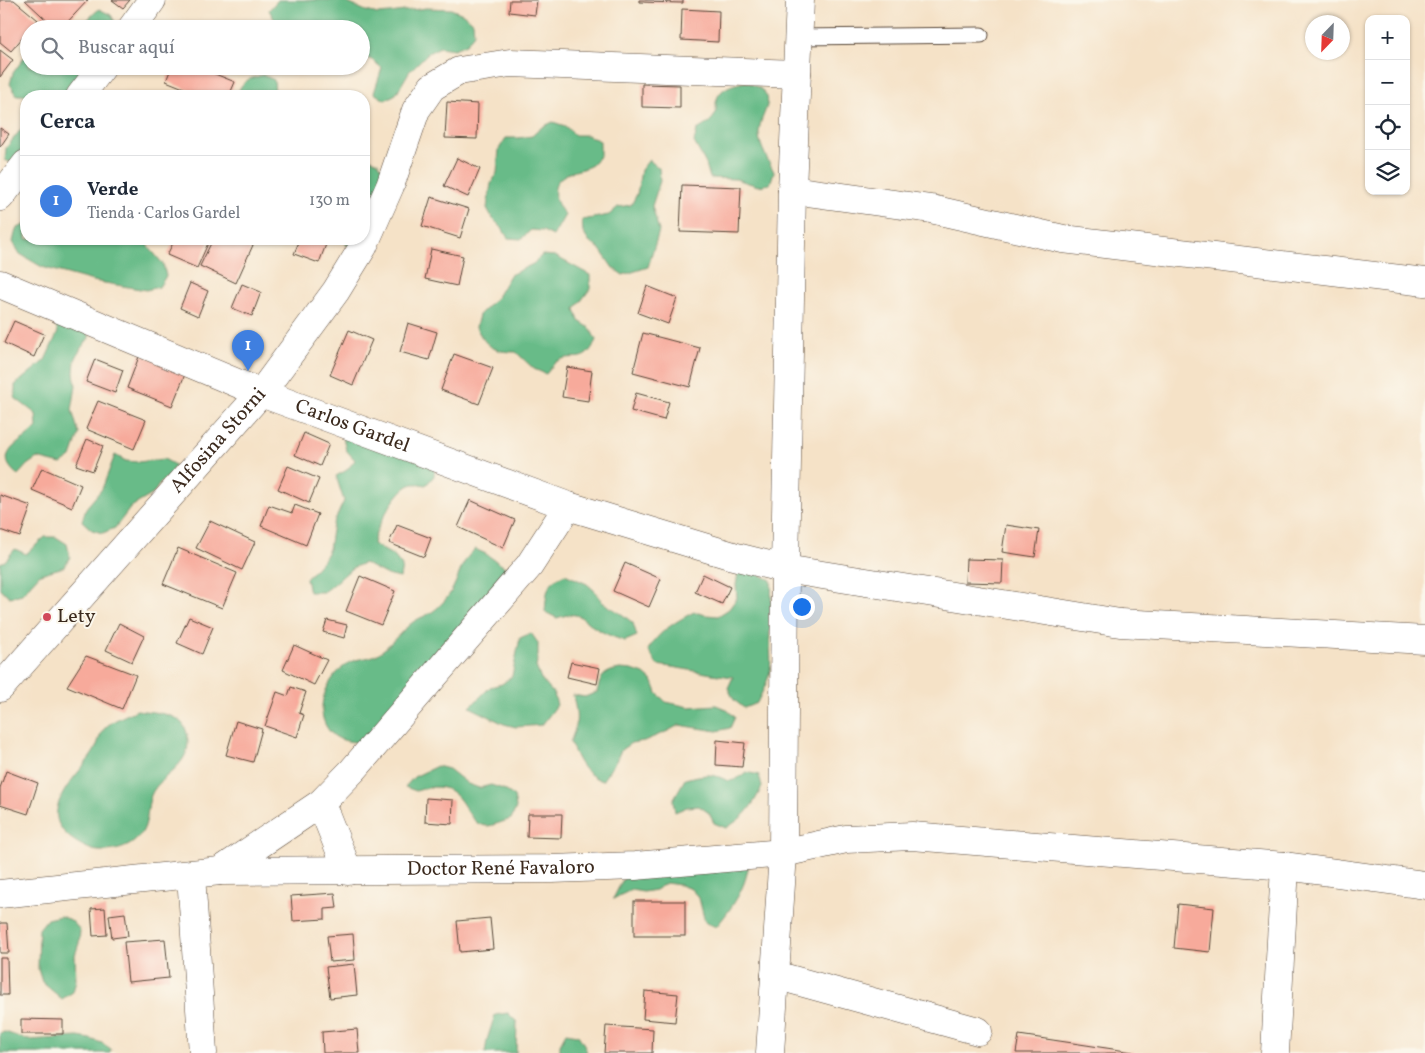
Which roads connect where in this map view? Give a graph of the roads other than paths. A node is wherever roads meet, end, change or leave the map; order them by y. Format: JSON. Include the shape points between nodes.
{"nodes":[{"id":1,"x":152,"y":0,"type":"edge"},
{"id":2,"x":800,"y":0,"type":"edge"},
{"id":3,"x":138,"y":20,"type":"edge"},
{"id":4,"x":981,"y":34,"type":"dead end"},
{"id":5,"x":798,"y":37,"type":"junction"},
{"id":6,"x":796,"y":74,"type":"junction"},
{"id":7,"x":96,"y":75,"type":"edge"},
{"id":8,"x":85,"y":90,"type":"edge"},
{"id":9,"x":20,"y":172,"type":"edge"},
{"id":10,"x":792,"y":190,"type":"junction"},
{"id":11,"x":0,"y":197,"type":"edge"},
{"id":12,"x":370,"y":231,"type":"edge"},
{"id":13,"x":364,"y":245,"type":"edge"},
{"id":14,"x":1425,"y":282,"type":"edge"},
{"id":15,"x":0,"y":284,"type":"edge"},
{"id":16,"x":261,"y":393,"type":"junction"},
{"id":17,"x":568,"y":506,"type":"junction"},
{"id":18,"x":785,"y":568,"type":"junction"},
{"id":19,"x":1425,"y":640,"type":"edge"},
{"id":20,"x":0,"y":688,"type":"edge"},
{"id":21,"x":321,"y":803,"type":"junction"},
{"id":22,"x":783,"y":853,"type":"junction"},
{"id":23,"x":1285,"y":866,"type":"junction"},
{"id":24,"x":220,"y":871,"type":"junction"},
{"id":25,"x":348,"y":871,"type":"junction"},
{"id":26,"x":191,"y":875,"type":"junction"},
{"id":27,"x":1425,"y":886,"type":"edge"},
{"id":28,"x":0,"y":894,"type":"edge"},
{"id":29,"x":775,"y":975,"type":"junction"},
{"id":30,"x":978,"y":1031,"type":"dead end"},
{"id":31,"x":202,"y":1053,"type":"edge"},
{"id":32,"x":770,"y":1053,"type":"edge"},
{"id":33,"x":1275,"y":1053,"type":"edge"}],
"edges":[{"from":1,"to":3,"type":"street"},
{"from":2,"to":5,"type":"street"},
{"from":4,"to":5,"type":"lane"},
{"from":5,"to":6,"type":"street"},
{"from":6,"to":10,"type":"street"},
{"from":6,"to":12,"type":"street","name":"Alfosina Storni","via":[[510,63],[459,72],[432,87],[416,110],[390,186]]},
{"from":7,"to":8,"type":"street"},
{"from":9,"to":11,"type":"street"},
{"from":10,"to":14,"type":"street","via":[[931,209],[1063,239]]},
{"from":10,"to":18,"type":"street"},
{"from":13,"to":16,"type":"street","name":"Alfosina Storni","via":[[336,291]]},
{"from":15,"to":16,"type":"street","name":"Carlos Gardel"},
{"from":16,"to":17,"type":"street","name":"Carlos Gardel"},
{"from":16,"to":20,"type":"street","name":"Alfosina Storni"},
{"from":17,"to":18,"type":"street","name":"Carlos Gardel","via":[[733,556]]},
{"from":17,"to":21,"type":"street","name":"Doctor René Favaloro","via":[[529,566],[354,770]]},
{"from":18,"to":19,"type":"street","name":"Carlos Gardel","via":[[1120,624]]},
{"from":18,"to":22,"type":"street"},
{"from":21,"to":24,"type":"street","name":"Doctor René Favaloro"},
{"from":21,"to":25,"type":"street"},
{"from":22,"to":23,"type":"street","name":"Doctor René Favaloro","via":[[846,839],[912,836]]},
{"from":22,"to":25,"type":"street","name":"Doctor René Favaloro","via":[[552,870]]},
{"from":22,"to":29,"type":"street"},
{"from":23,"to":27,"type":"street","name":"Doctor René Favaloro"},
{"from":23,"to":33,"type":"street"},
{"from":24,"to":25,"type":"street","name":"Doctor René Favaloro"},
{"from":24,"to":26,"type":"street","name":"Doctor René Favaloro"},
{"from":26,"to":28,"type":"street","name":"Doctor René Favaloro"},
{"from":26,"to":31,"type":"street"},
{"from":29,"to":30,"type":"street"},
{"from":29,"to":32,"type":"street"}]}
